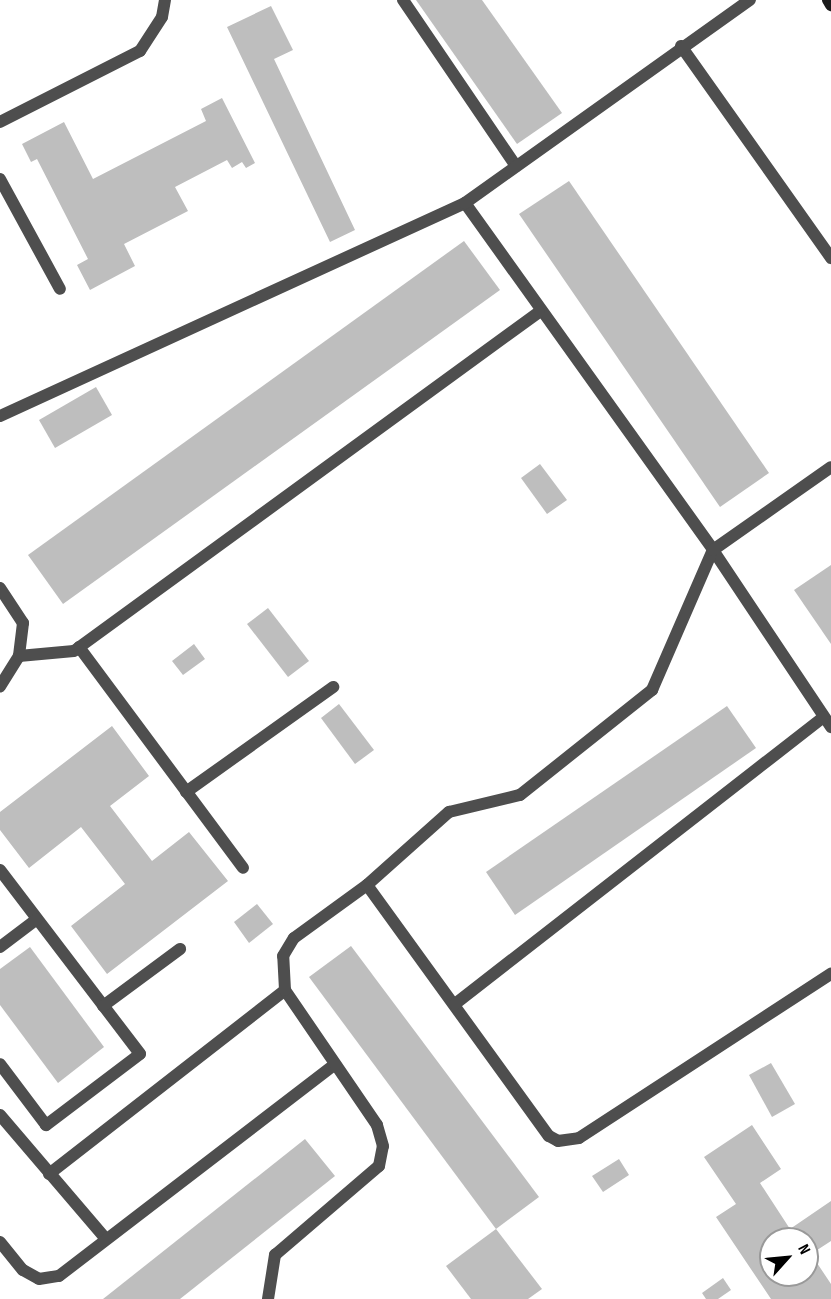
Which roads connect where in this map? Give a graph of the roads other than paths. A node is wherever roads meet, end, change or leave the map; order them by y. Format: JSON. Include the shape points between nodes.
{"nodes":[{"id":1,"x":165,"y":0,"type":"edge"},
{"id":2,"x":403,"y":0,"type":"edge"},
{"id":3,"x":750,"y":0,"type":"edge"},
{"id":4,"x":828,"y":0,"type":"edge"},
{"id":5,"x":831,"y":5,"type":"edge"},
{"id":6,"x":681,"y":46,"type":"junction"},
{"id":7,"x":0,"y":122,"type":"edge"},
{"id":8,"x":516,"y":166,"type":"junction"},
{"id":9,"x":0,"y":179,"type":"edge"},
{"id":10,"x":465,"y":203,"type":"junction"},
{"id":11,"x":831,"y":258,"type":"edge"},
{"id":12,"x":60,"y":288,"type":"dead end"},
{"id":13,"x":540,"y":312,"type":"junction"},
{"id":14,"x":0,"y":416,"type":"edge"},
{"id":15,"x":831,"y":467,"type":"edge"},
{"id":16,"x":713,"y":550,"type":"junction"},
{"id":17,"x":0,"y":588,"type":"edge"},
{"id":18,"x":79,"y":647,"type":"junction"},
{"id":19,"x":20,"y":656,"type":"junction"},
{"id":20,"x":0,"y":687,"type":"edge"},
{"id":21,"x":333,"y":687,"type":"dead end"},
{"id":22,"x":828,"y":722,"type":"edge"},
{"id":23,"x":186,"y":792,"type":"junction"},
{"id":24,"x":243,"y":868,"type":"dead end"},
{"id":25,"x":0,"y":870,"type":"edge"},
{"id":26,"x":367,"y":885,"type":"junction"},
{"id":27,"x":37,"y":919,"type":"junction"},
{"id":28,"x":0,"y":947,"type":"edge"},
{"id":29,"x":180,"y":949,"type":"dead end"},
{"id":30,"x":831,"y":974,"type":"edge"},
{"id":31,"x":285,"y":990,"type":"junction"},
{"id":32,"x":455,"y":1004,"type":"junction"},
{"id":33,"x":103,"y":1006,"type":"junction"},
{"id":34,"x":0,"y":1064,"type":"edge"},
{"id":35,"x":334,"y":1065,"type":"junction"},
{"id":36,"x":0,"y":1114,"type":"edge"},
{"id":37,"x":49,"y":1174,"type":"junction"},
{"id":38,"x":105,"y":1238,"type":"junction"},
{"id":39,"x":0,"y":1242,"type":"edge"},
{"id":40,"x":268,"y":1299,"type":"edge"}],
"edges":[{"from":1,"to":7,"type":"lane","via":[[162,17],[140,51]]},
{"from":2,"to":8,"type":"lane"},
{"from":3,"to":6,"type":"lane"},
{"from":4,"to":5,"type":"main road"},
{"from":6,"to":8,"type":"lane"},
{"from":6,"to":11,"type":"lane"},
{"from":8,"to":10,"type":"lane"},
{"from":9,"to":12,"type":"lane"},
{"from":10,"to":13,"type":"lane"},
{"from":10,"to":14,"type":"lane"},
{"from":13,"to":16,"type":"lane"},
{"from":13,"to":18,"type":"lane"},
{"from":15,"to":16,"type":"lane"},
{"from":16,"to":22,"type":"lane"},
{"from":16,"to":26,"type":"lane","via":[[652,690],[520,795],[449,812]]},
{"from":17,"to":19,"type":"lane","via":[[23,623]]},
{"from":18,"to":19,"type":"lane"},
{"from":18,"to":23,"type":"lane"},
{"from":19,"to":20,"type":"lane"},
{"from":21,"to":23,"type":"lane"},
{"from":22,"to":32,"type":"lane"},
{"from":23,"to":24,"type":"lane"},
{"from":25,"to":27,"type":"lane"},
{"from":26,"to":31,"type":"lane","via":[[294,938],[283,956]]},
{"from":26,"to":32,"type":"lane"},
{"from":27,"to":28,"type":"lane"},
{"from":27,"to":33,"type":"lane"},
{"from":29,"to":33,"type":"lane"},
{"from":30,"to":32,"type":"lane","via":[[569,1142],[549,1136]]},
{"from":31,"to":35,"type":"lane"},
{"from":31,"to":37,"type":"lane"},
{"from":33,"to":34,"type":"lane","via":[[140,1054],[46,1125]]},
{"from":35,"to":38,"type":"lane"},
{"from":35,"to":40,"type":"lane","via":[[377,1125],[383,1146],[379,1166],[275,1254]]},
{"from":36,"to":37,"type":"lane"},
{"from":37,"to":38,"type":"lane"},
{"from":38,"to":39,"type":"lane","via":[[59,1276],[39,1279],[23,1270]]}]}
